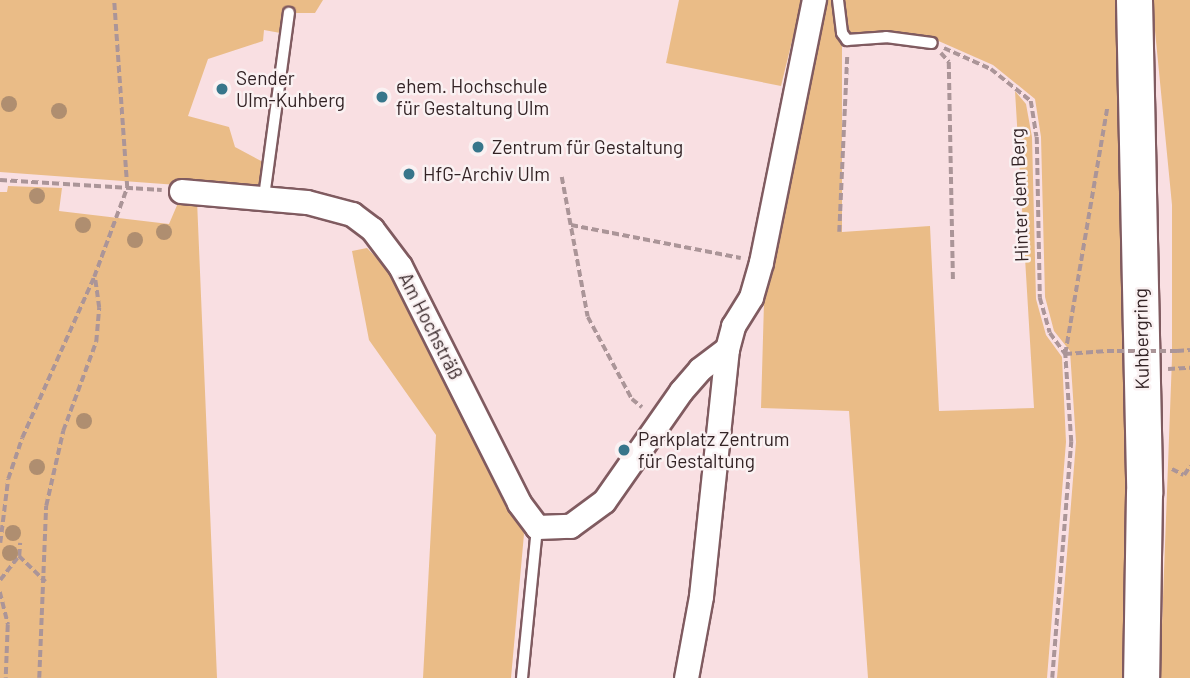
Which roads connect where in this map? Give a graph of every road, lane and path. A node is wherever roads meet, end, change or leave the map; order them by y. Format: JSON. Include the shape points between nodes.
{"nodes":[{"id":1,"x":114,"y":0,"type":"edge"},
{"id":2,"x":814,"y":0,"type":"edge"},
{"id":3,"x":838,"y":0,"type":"edge"},
{"id":4,"x":1134,"y":0,"type":"edge"},
{"id":5,"x":289,"y":13,"type":"dead end"},
{"id":6,"x":847,"y":40,"type":"junction"},
{"id":7,"x":932,"y":44,"type":"junction"},
{"id":8,"x":1123,"y":51,"type":"dead end"},
{"id":9,"x":1123,"y":90,"type":"junction"},
{"id":10,"x":562,"y":177,"type":"dead end"},
{"id":11,"x":0,"y":180,"type":"edge"},
{"id":12,"x":127,"y":188,"type":"junction"},
{"id":13,"x":181,"y":191,"type":"joint"},
{"id":14,"x":264,"y":197,"type":"junction"},
{"id":15,"x":571,"y":225,"type":"junction"},
{"id":16,"x":839,"y":232,"type":"dead end"},
{"id":17,"x":761,"y":262,"type":"junction"},
{"id":18,"x":94,"y":277,"type":"junction"},
{"id":19,"x":953,"y":280,"type":"dead end"},
{"id":20,"x":727,"y":349,"type":"junction"},
{"id":21,"x":1190,"y":350,"type":"edge"},
{"id":22,"x":1065,"y":354,"type":"junction"},
{"id":23,"x":1190,"y":368,"type":"edge"},
{"id":24,"x":1153,"y":376,"type":"junction"},
{"id":25,"x":660,"y":422,"type":"junction"},
{"id":26,"x":1158,"y":460,"type":"dead end"},
{"id":27,"x":1144,"y":493,"type":"junction"},
{"id":28,"x":0,"y":527,"type":"edge"},
{"id":29,"x":537,"y":527,"type":"junction"},
{"id":30,"x":0,"y":543,"type":"edge"},
{"id":31,"x":20,"y":544,"type":"dead end"},
{"id":32,"x":19,"y":556,"type":"junction"},
{"id":33,"x":0,"y":580,"type":"edge"},
{"id":34,"x":46,"y":582,"type":"junction"},
{"id":35,"x":0,"y":592,"type":"edge"},
{"id":36,"x":6,"y":678,"type":"edge"},
{"id":37,"x":39,"y":678,"type":"edge"},
{"id":38,"x":522,"y":678,"type":"edge"},
{"id":39,"x":686,"y":678,"type":"edge"},
{"id":40,"x":1052,"y":678,"type":"edge"},
{"id":41,"x":1141,"y":678,"type":"edge"}],
"edges":[{"from":1,"to":12,"type":"path"},
{"from":2,"to":17,"type":"street"},
{"from":3,"to":6,"type":"lane"},
{"from":4,"to":9,"type":"main road","name":"Kuhbergring"},
{"from":5,"to":14,"type":"lane"},
{"from":6,"to":7,"type":"lane","via":[[886,37]]},
{"from":6,"to":16,"type":"path"},
{"from":7,"to":19,"type":"path","via":[[949,62]]},
{"from":7,"to":22,"type":"path","name":"Hinter dem Berg","via":[[991,69],[1031,102],[1037,137],[1041,298],[1050,333]]},
{"from":8,"to":9,"type":"lane"},
{"from":9,"to":22,"type":"path"},
{"from":9,"to":24,"type":"main road","name":"Kuhbergring"},
{"from":10,"to":15,"type":"path"},
{"from":11,"to":12,"type":"path"},
{"from":12,"to":13,"type":"path"},
{"from":12,"to":18,"type":"path"},
{"from":13,"to":14,"type":"street","name":"Am Hochsträß"},
{"from":14,"to":29,"type":"street","name":"Am Hochsträß","via":[[352,214],[372,229],[400,266],[519,503]]},
{"from":15,"to":17,"type":"path"},
{"from":15,"to":25,"type":"path","via":[[587,317],[632,399]]},
{"from":17,"to":20,"type":"street","via":[[751,298],[733,326]]},
{"from":18,"to":28,"type":"path","via":[[22,438],[8,479]]},
{"from":18,"to":34,"type":"path","via":[[99,308],[96,342],[63,431],[46,506]]},
{"from":20,"to":25,"type":"street","via":[[700,369]]},
{"from":20,"to":39,"type":"street","via":[[701,596]]},
{"from":21,"to":22,"type":"path","bridge":true},
{"from":22,"to":40,"type":"path","via":[[1071,442]]},
{"from":23,"to":24,"type":"path"},
{"from":24,"to":27,"type":"main road","name":"Kuhbergring"},
{"from":25,"to":29,"type":"street","via":[[604,501],[570,526]]},
{"from":26,"to":27,"type":"lane"},
{"from":27,"to":41,"type":"main road","name":"Kuhbergring"},
{"from":28,"to":30,"type":"path"},
{"from":29,"to":38,"type":"lane"},
{"from":31,"to":32,"type":"path"},
{"from":32,"to":33,"type":"path"},
{"from":32,"to":34,"type":"path"},
{"from":34,"to":37,"type":"path"},
{"from":35,"to":36,"type":"path","via":[[8,625]]}]}
